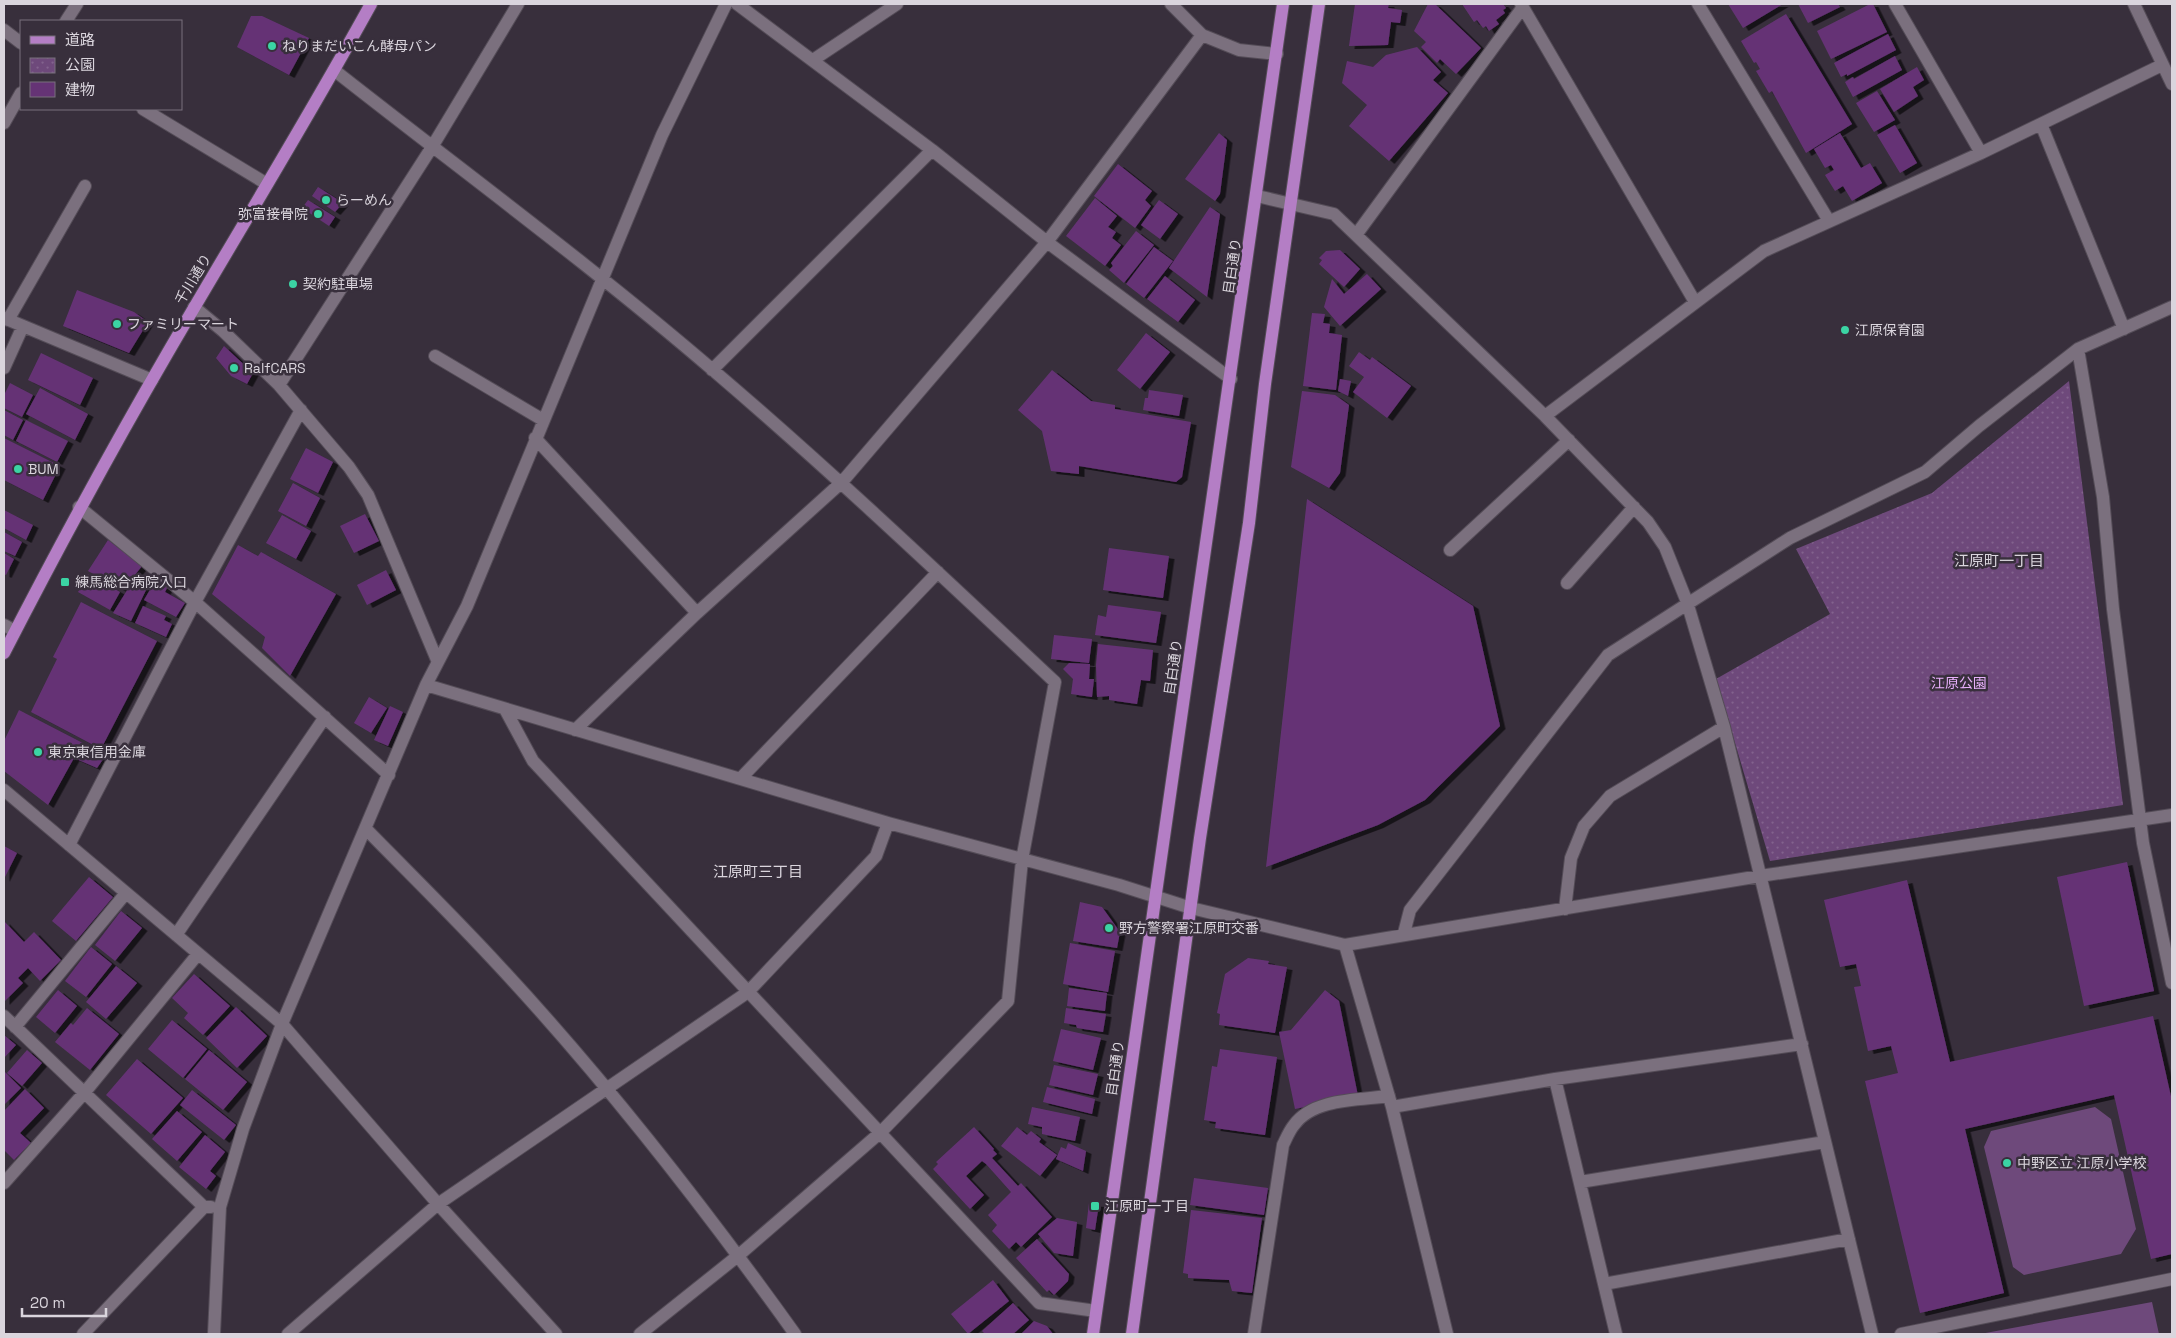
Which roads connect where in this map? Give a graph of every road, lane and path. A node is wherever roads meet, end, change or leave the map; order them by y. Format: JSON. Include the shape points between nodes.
{"nodes":[{"id":1,"x":77,"y":4,"type":"edge"},
{"id":2,"x":371,"y":4,"type":"edge"},
{"id":3,"x":518,"y":4,"type":"edge"},
{"id":4,"x":726,"y":4,"type":"edge"},
{"id":5,"x":737,"y":4,"type":"edge"},
{"id":6,"x":897,"y":4,"type":"edge"},
{"id":7,"x":1171,"y":4,"type":"edge"},
{"id":8,"x":1283,"y":4,"type":"edge"},
{"id":9,"x":1319,"y":4,"type":"edge"},
{"id":10,"x":1698,"y":4,"type":"edge"},
{"id":11,"x":1895,"y":4,"type":"edge"},
{"id":12,"x":2134,"y":4,"type":"edge"},
{"id":13,"x":1522,"y":5,"type":"edge"},
{"id":14,"x":67,"y":20,"type":"edge"},
{"id":15,"x":4,"y":30,"type":"edge"},
{"id":16,"x":1202,"y":35,"type":"junction"},
{"id":17,"x":20,"y":42,"type":"edge"},
{"id":18,"x":1277,"y":54,"type":"junction"},
{"id":19,"x":813,"y":60,"type":"junction"},
{"id":20,"x":2162,"y":65,"type":"junction"},
{"id":21,"x":334,"y":70,"type":"junction"},
{"id":22,"x":2172,"y":84,"type":"edge"},
{"id":23,"x":20,"y":95,"type":"edge"},
{"id":24,"x":145,"y":110,"type":"edge"},
{"id":25,"x":4,"y":123,"type":"edge"},
{"id":26,"x":2041,"y":124,"type":"junction"},
{"id":27,"x":432,"y":147,"type":"junction"},
{"id":28,"x":932,"y":150,"type":"junction"},
{"id":29,"x":1981,"y":153,"type":"junction"},
{"id":30,"x":266,"y":184,"type":"junction"},
{"id":31,"x":86,"y":186,"type":"dead end"},
{"id":32,"x":1257,"y":196,"type":"junction"},
{"id":33,"x":1290,"y":202,"type":"junction"},
{"id":34,"x":1828,"y":221,"type":"junction"},
{"id":35,"x":1356,"y":235,"type":"junction"},
{"id":36,"x":1047,"y":242,"type":"junction"},
{"id":37,"x":600,"y":279,"type":"junction"},
{"id":38,"x":1696,"y":302,"type":"junction"},
{"id":39,"x":194,"y":307,"type":"junction"},
{"id":40,"x":2172,"y":307,"type":"edge"},
{"id":41,"x":6,"y":319,"type":"edge"},
{"id":42,"x":23,"y":326,"type":"junction"},
{"id":43,"x":2124,"y":329,"type":"junction"},
{"id":44,"x":2078,"y":348,"type":"junction"},
{"id":45,"x":435,"y":356,"type":"dead end"},
{"id":46,"x":4,"y":368,"type":"edge"},
{"id":47,"x":712,"y":370,"type":"junction"},
{"id":48,"x":1231,"y":379,"type":"junction"},
{"id":49,"x":152,"y":380,"type":"junction"},
{"id":50,"x":279,"y":385,"type":"junction"},
{"id":51,"x":302,"y":410,"type":"junction"},
{"id":52,"x":1545,"y":416,"type":"junction"},
{"id":53,"x":543,"y":420,"type":"junction"},
{"id":54,"x":535,"y":438,"type":"junction"},
{"id":55,"x":1569,"y":440,"type":"junction"},
{"id":56,"x":842,"y":482,"type":"junction"},
{"id":57,"x":79,"y":507,"type":"junction"},
{"id":58,"x":1634,"y":507,"type":"junction"},
{"id":59,"x":1450,"y":550,"type":"dead end"},
{"id":60,"x":938,"y":572,"type":"junction"},
{"id":61,"x":1567,"y":583,"type":"dead end"},
{"id":62,"x":195,"y":602,"type":"junction"},
{"id":63,"x":1687,"y":602,"type":"junction"},
{"id":64,"x":697,"y":613,"type":"junction"},
{"id":65,"x":9,"y":628,"type":"edge"},
{"id":66,"x":4,"y":653,"type":"edge"},
{"id":67,"x":437,"y":660,"type":"junction"},
{"id":68,"x":426,"y":685,"type":"junction"},
{"id":69,"x":506,"y":711,"type":"junction"},
{"id":70,"x":324,"y":717,"type":"junction"},
{"id":71,"x":1724,"y":727,"type":"junction"},
{"id":72,"x":574,"y":730,"type":"junction"},
{"id":73,"x":389,"y":775,"type":"junction"},
{"id":74,"x":740,"y":778,"type":"junction"},
{"id":75,"x":4,"y":790,"type":"edge"},
{"id":76,"x":2172,"y":815,"type":"edge"},
{"id":77,"x":2140,"y":820,"type":"junction"},
{"id":78,"x":888,"y":823,"type":"junction"},
{"id":79,"x":366,"y":829,"type":"junction"},
{"id":80,"x":69,"y":845,"type":"junction"},
{"id":81,"x":1022,"y":860,"type":"junction"},
{"id":82,"x":1760,"y":876,"type":"junction"},
{"id":83,"x":126,"y":892,"type":"junction"},
{"id":84,"x":1154,"y":897,"type":"junction"},
{"id":85,"x":1191,"y":908,"type":"junction"},
{"id":86,"x":1565,"y":909,"type":"junction"},
{"id":87,"x":1404,"y":933,"type":"junction"},
{"id":88,"x":176,"y":935,"type":"junction"},
{"id":89,"x":1345,"y":945,"type":"junction"},
{"id":90,"x":198,"y":954,"type":"junction"},
{"id":91,"x":2172,"y":983,"type":"edge"},
{"id":92,"x":748,"y":992,"type":"junction"},
{"id":93,"x":4,"y":1016,"type":"edge"},
{"id":94,"x":282,"y":1024,"type":"junction"},
{"id":95,"x":15,"y":1027,"type":"junction"},
{"id":96,"x":1802,"y":1044,"type":"junction"},
{"id":97,"x":1555,"y":1079,"type":"junction"},
{"id":98,"x":606,"y":1088,"type":"junction"},
{"id":99,"x":85,"y":1092,"type":"junction"},
{"id":100,"x":1391,"y":1101,"type":"junction"},
{"id":101,"x":881,"y":1132,"type":"junction"},
{"id":102,"x":1826,"y":1142,"type":"junction"},
{"id":103,"x":1580,"y":1182,"type":"junction"},
{"id":104,"x":4,"y":1183,"type":"edge"},
{"id":105,"x":438,"y":1204,"type":"junction"},
{"id":106,"x":204,"y":1207,"type":"junction"},
{"id":107,"x":220,"y":1207,"type":"junction"},
{"id":108,"x":1849,"y":1238,"type":"junction"},
{"id":109,"x":739,"y":1255,"type":"junction"},
{"id":110,"x":2172,"y":1279,"type":"edge"},
{"id":111,"x":1604,"y":1284,"type":"junction"},
{"id":112,"x":1096,"y":1311,"type":"junction"},
{"id":113,"x":83,"y":1334,"type":"edge"},
{"id":114,"x":214,"y":1334,"type":"edge"},
{"id":115,"x":289,"y":1334,"type":"edge"},
{"id":116,"x":556,"y":1334,"type":"edge"},
{"id":117,"x":640,"y":1334,"type":"edge"},
{"id":118,"x":795,"y":1334,"type":"edge"},
{"id":119,"x":1093,"y":1334,"type":"edge"},
{"id":120,"x":1132,"y":1334,"type":"edge"},
{"id":121,"x":1254,"y":1334,"type":"edge"},
{"id":122,"x":1447,"y":1334,"type":"edge"},
{"id":123,"x":1616,"y":1334,"type":"edge"},
{"id":124,"x":1872,"y":1334,"type":"edge"},
{"id":125,"x":1901,"y":1334,"type":"edge"}],
"edges":[{"from":1,"to":14,"type":"street"},
{"from":2,"to":21,"type":"main road","name":"千川通り"},
{"from":3,"to":27,"type":"street"},
{"from":4,"to":37,"type":"street","via":[[662,135]]},
{"from":5,"to":19,"type":"street"},
{"from":6,"to":19,"type":"street"},
{"from":7,"to":16,"type":"street"},
{"from":8,"to":18,"type":"main road","name":"目白通り"},
{"from":9,"to":33,"type":"main road"},
{"from":10,"to":34,"type":"street"},
{"from":11,"to":29,"type":"street"},
{"from":12,"to":20,"type":"street"},
{"from":13,"to":35,"type":"street"},
{"from":13,"to":38,"type":"street"},
{"from":15,"to":17,"type":"street"},
{"from":16,"to":18,"type":"street","via":[[1239,50]]},
{"from":16,"to":36,"type":"street"},
{"from":18,"to":32,"type":"main road","name":"目白通り"},
{"from":19,"to":28,"type":"street"},
{"from":20,"to":22,"type":"street"},
{"from":20,"to":26,"type":"street"},
{"from":21,"to":27,"type":"street"},
{"from":21,"to":30,"type":"main road","name":"千川通り"},
{"from":23,"to":25,"type":"street"},
{"from":24,"to":30,"type":"street"},
{"from":26,"to":29,"type":"street"},
{"from":26,"to":43,"type":"street"},
{"from":27,"to":37,"type":"street"},
{"from":27,"to":50,"type":"street"},
{"from":28,"to":36,"type":"street"},
{"from":28,"to":47,"type":"street"},
{"from":29,"to":34,"type":"street"},
{"from":30,"to":39,"type":"main road","name":"千川通り"},
{"from":31,"to":41,"type":"street"},
{"from":32,"to":33,"type":"street"},
{"from":32,"to":48,"type":"main road","name":"目白通り"},
{"from":33,"to":35,"type":"street","via":[[1334,214]]},
{"from":33,"to":85,"type":"main road","via":[[1264,384],[1249,523]]},
{"from":34,"to":38,"type":"street","via":[[1764,250]]},
{"from":35,"to":52,"type":"street"},
{"from":36,"to":48,"type":"street"},
{"from":36,"to":56,"type":"street"},
{"from":37,"to":47,"type":"street"},
{"from":37,"to":53,"type":"street"},
{"from":38,"to":52,"type":"street"},
{"from":39,"to":49,"type":"main road","name":"千川通り"},
{"from":39,"to":50,"type":"street","via":[[224,331]]},
{"from":40,"to":43,"type":"street"},
{"from":41,"to":42,"type":"street"},
{"from":42,"to":46,"type":"street"},
{"from":42,"to":49,"type":"street"},
{"from":43,"to":44,"type":"street"},
{"from":44,"to":63,"type":"street","via":[[1924,472],[1790,538]]},
{"from":44,"to":77,"type":"street","via":[[2103,496],[2113,609]]},
{"from":45,"to":53,"type":"street"},
{"from":47,"to":56,"type":"street"},
{"from":48,"to":84,"type":"main road","name":"目白通り"},
{"from":49,"to":57,"type":"main road","name":"千川通り"},
{"from":50,"to":51,"type":"street"},
{"from":51,"to":62,"type":"street"},
{"from":51,"to":67,"type":"street","via":[[368,495]]},
{"from":52,"to":55,"type":"street"},
{"from":53,"to":54,"type":"street"},
{"from":54,"to":64,"type":"street"},
{"from":54,"to":67,"type":"street","via":[[467,606]]},
{"from":55,"to":58,"type":"street"},
{"from":55,"to":59,"type":"street"},
{"from":56,"to":60,"type":"street"},
{"from":56,"to":64,"type":"street"},
{"from":57,"to":62,"type":"street"},
{"from":57,"to":65,"type":"main road","name":"千川通り"},
{"from":58,"to":61,"type":"street"},
{"from":58,"to":63,"type":"street","via":[[1665,547]]},
{"from":60,"to":74,"type":"street"},
{"from":60,"to":81,"type":"street","via":[[1055,682]]},
{"from":62,"to":70,"type":"street"},
{"from":62,"to":80,"type":"street"},
{"from":63,"to":71,"type":"street"},
{"from":63,"to":87,"type":"street","via":[[1608,655],[1410,910]]},
{"from":64,"to":72,"type":"street"},
{"from":65,"to":66,"type":"main road","name":"千川通り"},
{"from":67,"to":68,"type":"street"},
{"from":68,"to":69,"type":"street"},
{"from":68,"to":73,"type":"street"},
{"from":69,"to":72,"type":"street"},
{"from":69,"to":92,"type":"street","via":[[533,760]]},
{"from":70,"to":73,"type":"street"},
{"from":70,"to":88,"type":"street"},
{"from":71,"to":82,"type":"street"},
{"from":71,"to":86,"type":"street","via":[[1610,796],[1584,826],[1571,858]]},
{"from":72,"to":74,"type":"street"},
{"from":73,"to":79,"type":"street"},
{"from":74,"to":78,"type":"street"},
{"from":75,"to":80,"type":"street"},
{"from":76,"to":77,"type":"street"},
{"from":77,"to":82,"type":"street"},
{"from":77,"to":91,"type":"street"},
{"from":78,"to":81,"type":"street"},
{"from":78,"to":92,"type":"street","via":[[876,856]]},
{"from":79,"to":94,"type":"street"},
{"from":79,"to":98,"type":"street","via":[[500,968]]},
{"from":80,"to":83,"type":"street"},
{"from":81,"to":84,"type":"street"},
{"from":81,"to":101,"type":"street","via":[[1008,1001]]},
{"from":82,"to":86,"type":"street"},
{"from":82,"to":96,"type":"street"},
{"from":83,"to":88,"type":"street"},
{"from":83,"to":95,"type":"street"},
{"from":84,"to":85,"type":"street"},
{"from":84,"to":112,"type":"main road","name":"目白通り"},
{"from":85,"to":89,"type":"street"},
{"from":85,"to":120,"type":"main road"},
{"from":86,"to":87,"type":"street"},
{"from":87,"to":89,"type":"street"},
{"from":88,"to":90,"type":"street"},
{"from":89,"to":100,"type":"street"},
{"from":90,"to":94,"type":"street"},
{"from":90,"to":99,"type":"street"},
{"from":92,"to":98,"type":"street"},
{"from":92,"to":101,"type":"street"},
{"from":93,"to":95,"type":"street"},
{"from":94,"to":105,"type":"street"},
{"from":94,"to":107,"type":"street"},
{"from":95,"to":99,"type":"street"},
{"from":96,"to":97,"type":"street"},
{"from":96,"to":102,"type":"street"},
{"from":97,"to":100,"type":"street"},
{"from":97,"to":103,"type":"street"},
{"from":98,"to":105,"type":"street"},
{"from":98,"to":109,"type":"street"},
{"from":99,"to":104,"type":"street"},
{"from":99,"to":106,"type":"street"},
{"from":100,"to":121,"type":"street","via":[[1333,1103],[1311,1111],[1294,1124],[1283,1146]]},
{"from":100,"to":122,"type":"street"},
{"from":101,"to":109,"type":"street"},
{"from":101,"to":112,"type":"street","via":[[1039,1303]]},
{"from":102,"to":103,"type":"street"},
{"from":102,"to":108,"type":"street"},
{"from":103,"to":111,"type":"street"},
{"from":105,"to":115,"type":"street"},
{"from":105,"to":116,"type":"street"},
{"from":106,"to":107,"type":"street"},
{"from":106,"to":113,"type":"street"},
{"from":107,"to":114,"type":"street"},
{"from":108,"to":111,"type":"street"},
{"from":108,"to":124,"type":"street"},
{"from":109,"to":117,"type":"street"},
{"from":109,"to":118,"type":"street"},
{"from":110,"to":125,"type":"street"},
{"from":111,"to":123,"type":"street"},
{"from":112,"to":119,"type":"main road","name":"目白通り"}]}
